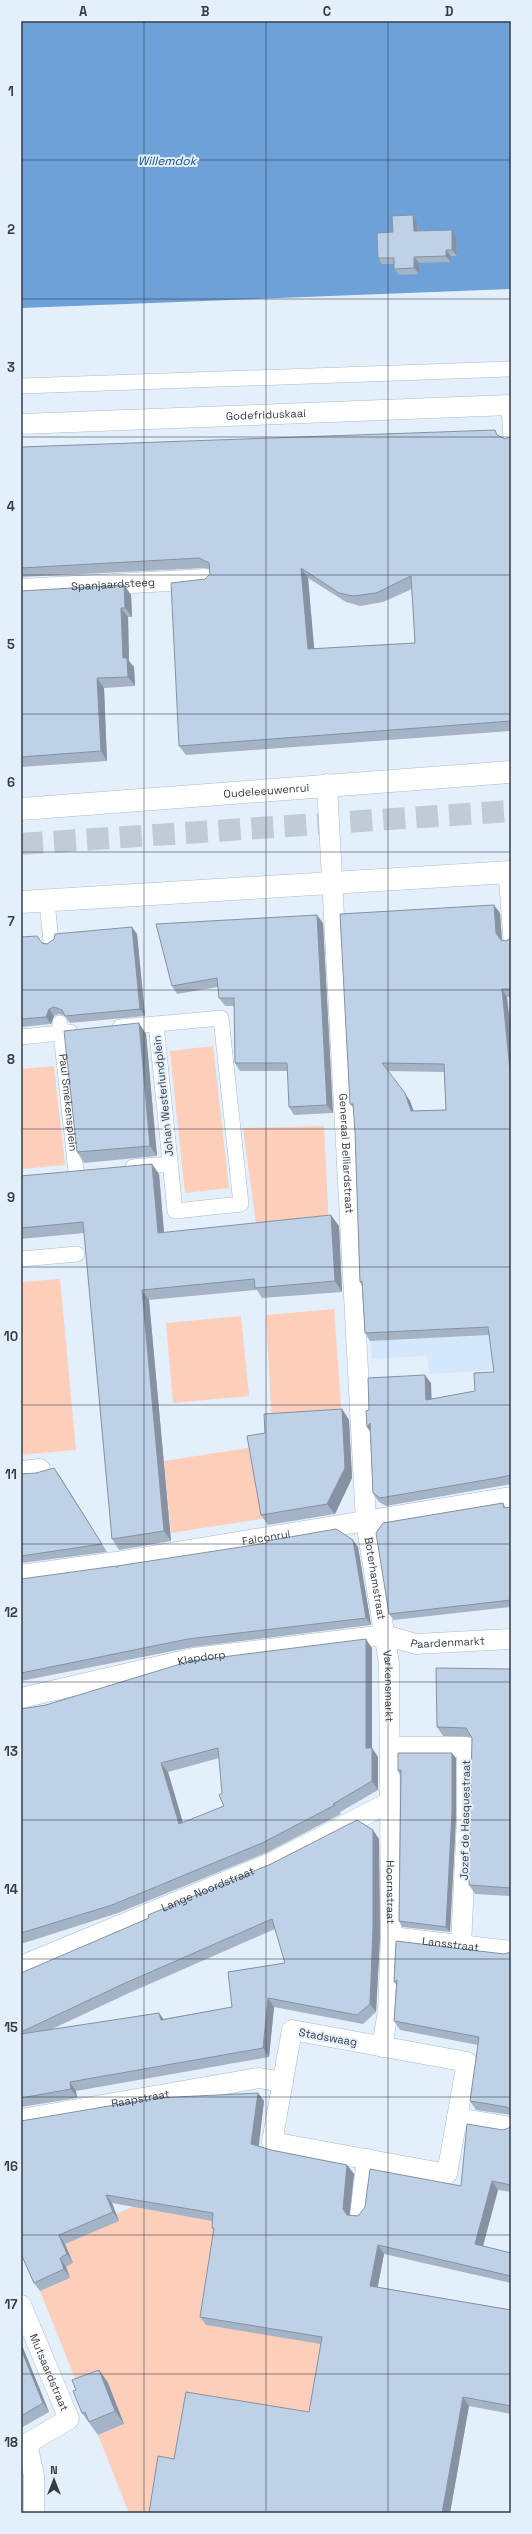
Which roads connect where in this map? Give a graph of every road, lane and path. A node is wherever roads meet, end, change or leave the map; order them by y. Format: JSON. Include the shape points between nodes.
{"nodes":[{"id":1,"x":511,"y":369,"type":"edge"},
{"id":2,"x":21,"y":386,"type":"edge"},
{"id":3,"x":510,"y":405,"type":"edge"},
{"id":4,"x":21,"y":424,"type":"edge"},
{"id":5,"x":511,"y":439,"type":"edge"},
{"id":6,"x":206,"y":579,"type":"edge"},
{"id":7,"x":21,"y":589,"type":"edge"},
{"id":8,"x":511,"y":772,"type":"edge"},
{"id":9,"x":327,"y":784,"type":"junction"},
{"id":10,"x":21,"y":809,"type":"edge"},
{"id":11,"x":508,"y":872,"type":"edge"},
{"id":12,"x":334,"y":882,"type":"junction"},
{"id":13,"x":47,"y":901,"type":"junction"},
{"id":14,"x":21,"y":902,"type":"edge"},
{"id":15,"x":511,"y":940,"type":"edge"},
{"id":16,"x":51,"y":942,"type":"edge"},
{"id":17,"x":156,"y":1024,"type":"junction"},
{"id":18,"x":61,"y":1028,"type":"junction"},
{"id":19,"x":108,"y":1028,"type":"edge"},
{"id":20,"x":85,"y":1031,"type":"edge"},
{"id":21,"x":21,"y":1037,"type":"edge"},
{"id":22,"x":170,"y":1164,"type":"junction"},
{"id":23,"x":115,"y":1169,"type":"edge"},
{"id":24,"x":92,"y":1171,"type":"edge"},
{"id":25,"x":76,"y":1172,"type":"junction"},
{"id":26,"x":60,"y":1174,"type":"edge"},
{"id":27,"x":77,"y":1254,"type":"dead end"},
{"id":28,"x":21,"y":1259,"type":"edge"},
{"id":29,"x":40,"y":1469,"type":"dead end"},
{"id":30,"x":21,"y":1471,"type":"edge"},
{"id":31,"x":511,"y":1497,"type":"edge"},
{"id":32,"x":366,"y":1522,"type":"junction"},
{"id":33,"x":21,"y":1575,"type":"edge"},
{"id":34,"x":385,"y":1635,"type":"junction"},
{"id":35,"x":511,"y":1639,"type":"edge"},
{"id":36,"x":21,"y":1698,"type":"edge"},
{"id":37,"x":390,"y":1742,"type":"junction"},
{"id":38,"x":390,"y":1802,"type":"junction"},
{"id":39,"x":391,"y":1937,"type":"junction"},
{"id":40,"x":462,"y":1946,"type":"junction"},
{"id":41,"x":511,"y":1951,"type":"edge"},
{"id":42,"x":21,"y":1966,"type":"edge"},
{"id":43,"x":382,"y":2046,"type":"junction"},
{"id":44,"x":283,"y":2082,"type":"junction"},
{"id":45,"x":21,"y":2118,"type":"edge"},
{"id":46,"x":457,"y":2118,"type":"junction"},
{"id":47,"x":511,"y":2127,"type":"edge"},
{"id":48,"x":367,"y":2159,"type":"junction"},
{"id":49,"x":360,"y":2214,"type":"edge"},
{"id":50,"x":21,"y":2305,"type":"edge"},
{"id":51,"x":24,"y":2445,"type":"edge"},
{"id":52,"x":34,"y":2513,"type":"edge"}],
"edges":[{"from":1,"to":2,"type":"street"},
{"from":3,"to":4,"type":"street","name":"Godefriduskaai"},
{"from":3,"to":5,"type":"street"},
{"from":6,"to":7,"type":"street","name":"Spanjaardsteeg"},
{"from":8,"to":9,"type":"street","name":"Oudeleeuwenrui"},
{"from":9,"to":10,"type":"street","name":"Oudeleeuwenrui"},
{"from":9,"to":12,"type":"street","name":"Generaal Belliardstraat"},
{"from":11,"to":12,"type":"street"},
{"from":11,"to":15,"type":"street"},
{"from":12,"to":13,"type":"street"},
{"from":12,"to":32,"type":"street","name":"Generaal Belliardstraat"},
{"from":13,"to":14,"type":"street"},
{"from":13,"to":16,"type":"street"},
{"from":17,"to":19,"type":"street"},
{"from":17,"to":22,"type":"street","name":"Johan Westerlundplein"},
{"from":17,"to":22,"type":"street","name":"Johan Westerlundplein","via":[[221,1018],[241,1204],[175,1211]]},
{"from":18,"to":20,"type":"street"},
{"from":18,"to":21,"type":"street"},
{"from":18,"to":25,"type":"street","name":"Paul Smekensplein"},
{"from":22,"to":23,"type":"street"},
{"from":24,"to":25,"type":"street"},
{"from":25,"to":26,"type":"street"},
{"from":27,"to":28,"type":"street"},
{"from":29,"to":30,"type":"street"},
{"from":31,"to":32,"type":"street","name":"Falconrui"},
{"from":32,"to":33,"type":"street","name":"Falconrui"},
{"from":32,"to":34,"type":"street","name":"Boterhamstraat"},
{"from":34,"to":35,"type":"street","name":"Paardenmarkt","via":[[416,1644]]},
{"from":34,"to":36,"type":"street","name":"Klapdorp","via":[[194,1658]]},
{"from":34,"to":37,"type":"street","name":"Varkensmarkt","via":[[389,1662]]},
{"from":37,"to":38,"type":"street","name":"Hoornstraat"},
{"from":37,"to":40,"type":"street","name":"Jozef de Hasquestraat","via":[[467,1747]]},
{"from":38,"to":39,"type":"street","name":"Hoornstraat"},
{"from":38,"to":42,"type":"street","name":"Lange Noordstraat","via":[[273,1862]]},
{"from":39,"to":40,"type":"street","name":"Lansstraat"},
{"from":39,"to":43,"type":"street","name":"Hoornstraat","via":[[388,2011]]},
{"from":40,"to":41,"type":"street","name":"Lansstraat"},
{"from":43,"to":44,"type":"street","name":"Stadswaag","via":[[292,2030]]},
{"from":43,"to":46,"type":"street","name":"Stadswaag","via":[[468,2062]]},
{"from":44,"to":45,"type":"street","name":"Raapstraat","via":[[259,2078]]},
{"from":44,"to":48,"type":"street","name":"Stadswaag","via":[[272,2142]]},
{"from":46,"to":47,"type":"street"},
{"from":46,"to":48,"type":"street","name":"Stadswaag","via":[[447,2174]]},
{"from":48,"to":49,"type":"street"},
{"from":50,"to":51,"type":"street","name":"Mutsaardstraat","via":[[69,2419]]},
{"from":51,"to":52,"type":"street","name":"Mutsaardstraat","via":[[34,2476]]}]}
